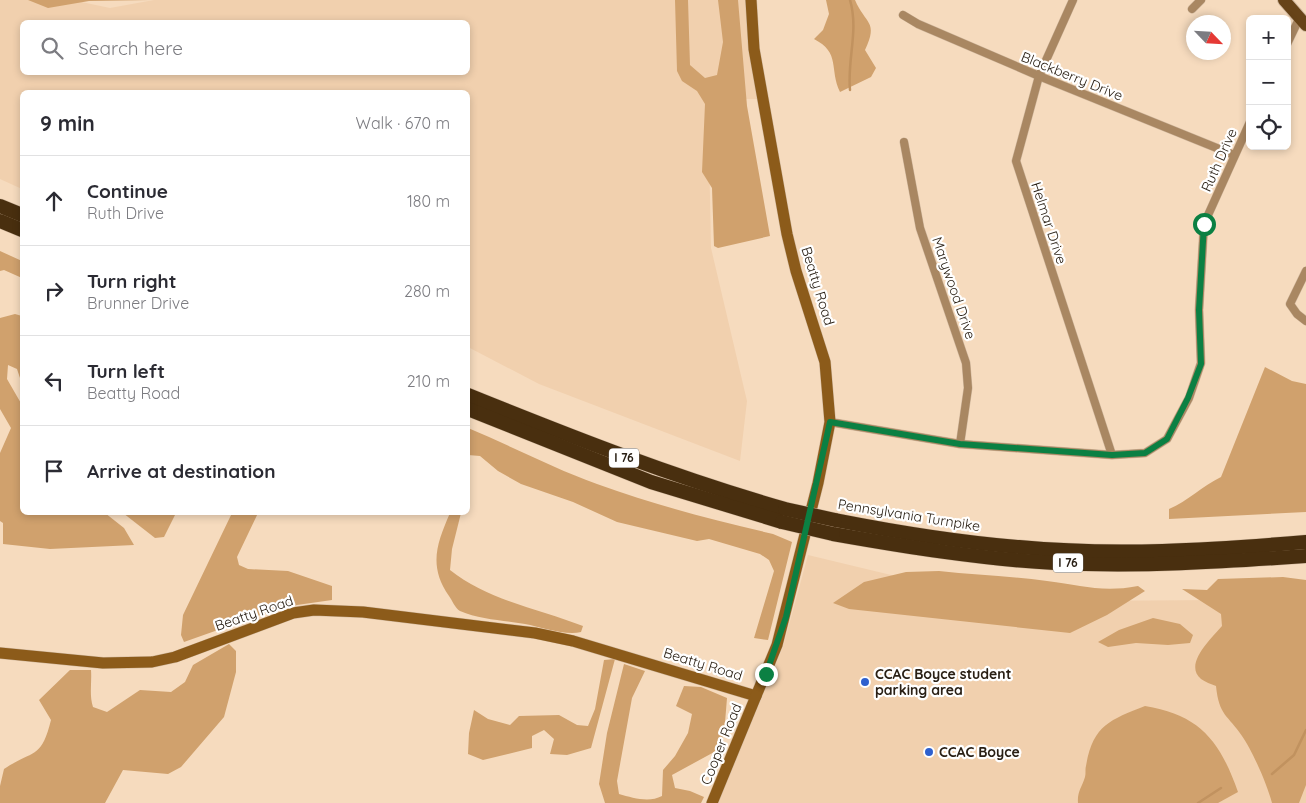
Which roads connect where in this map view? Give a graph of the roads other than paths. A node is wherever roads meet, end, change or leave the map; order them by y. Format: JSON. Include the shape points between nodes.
{"nodes":[{"id":1,"x":751,"y":0,"type":"edge"},
{"id":2,"x":1073,"y":0,"type":"edge"},
{"id":3,"x":1201,"y":0,"type":"edge"},
{"id":4,"x":1284,"y":0,"type":"edge"},
{"id":5,"x":1192,"y":10,"type":"dead end"},
{"id":6,"x":903,"y":16,"type":"dead end"},
{"id":7,"x":1302,"y":22,"type":"edge"},
{"id":8,"x":1291,"y":38,"type":"edge"},
{"id":9,"x":1039,"y":76,"type":"junction"},
{"id":10,"x":1246,"y":130,"type":"edge"},
{"id":11,"x":904,"y":142,"type":"dead end"},
{"id":12,"x":1234,"y":155,"type":"junction"},
{"id":13,"x":0,"y":206,"type":"edge"},
{"id":14,"x":20,"y":215,"type":"edge"},
{"id":15,"x":0,"y":220,"type":"edge"},
{"id":16,"x":20,"y":229,"type":"edge"},
{"id":17,"x":1306,"y":271,"type":"edge"},
{"id":18,"x":1306,"y":321,"type":"edge"},
{"id":19,"x":470,"y":396,"type":"edge"},
{"id":20,"x":470,"y":410,"type":"edge"},
{"id":21,"x":830,"y":422,"type":"junction"},
{"id":22,"x":960,"y":444,"type":"junction"},
{"id":23,"x":1112,"y":455,"type":"junction"},
{"id":24,"x":784,"y":515,"type":"junction"},
{"id":25,"x":834,"y":527,"type":"junction"},
{"id":26,"x":1306,"y":542,"type":"edge"},
{"id":27,"x":1306,"y":556,"type":"edge"},
{"id":28,"x":0,"y":653,"type":"edge"},
{"id":29,"x":756,"y":696,"type":"junction"},
{"id":30,"x":712,"y":803,"type":"edge"}],
"edges":[{"from":1,"to":21,"type":"street","name":"Beatty Road","via":[[754,49],[787,234],[825,362]]},
{"from":2,"to":9,"type":"street","name":"Helmar Drive"},
{"from":3,"to":5,"type":"street"},
{"from":4,"to":7,"type":"main road"},
{"from":6,"to":9,"type":"street","name":"Blackberry Drive"},
{"from":7,"to":8,"type":"street"},
{"from":9,"to":12,"type":"street","name":"Blackberry Drive"},
{"from":9,"to":23,"type":"street","name":"Helmar Drive","via":[[1016,161]]},
{"from":10,"to":12,"type":"street","name":"Ruth Drive"},
{"from":11,"to":22,"type":"street","name":"Marywood Drive","via":[[920,228],[966,364],[968,388]]},
{"from":12,"to":23,"type":"street","name":"Ruth Drive","via":[[1204,224],[1199,310],[1201,364],[1188,398],[1167,439],[1145,453]]},
{"from":13,"to":14,"type":"highway"},
{"from":15,"to":16,"type":"highway"},
{"from":17,"to":18,"type":"street","via":[[1290,304]]},
{"from":19,"to":24,"type":"highway","name":"Pennsylvania Turnpike","number":"I 76","via":[[629,460]]},
{"from":20,"to":24,"type":"highway","name":"Pennsylvania Turnpike","number":"I 76","via":[[651,482]]},
{"from":21,"to":22,"type":"street"},
{"from":21,"to":29,"type":"street","name":"Beatty Road","via":[[786,617]]},
{"from":22,"to":23,"type":"street"},
{"from":24,"to":25,"type":"highway","name":"Pennsylvania Turnpike","number":"I 76","bridge":true},
{"from":25,"to":26,"type":"highway","name":"Pennsylvania Turnpike","number":"I 76","via":[[1054,549],[1196,550]]},
{"from":25,"to":27,"type":"highway","name":"Pennsylvania Turnpike","number":"I 76","via":[[962,555],[1056,563],[1172,564]]},
{"from":28,"to":29,"type":"street","name":"Beatty Road","via":[[103,663],[152,662],[175,657],[293,613],[314,610],[363,612],[535,633],[573,641]]},
{"from":29,"to":30,"type":"street","name":"Cooper Road"}]}
